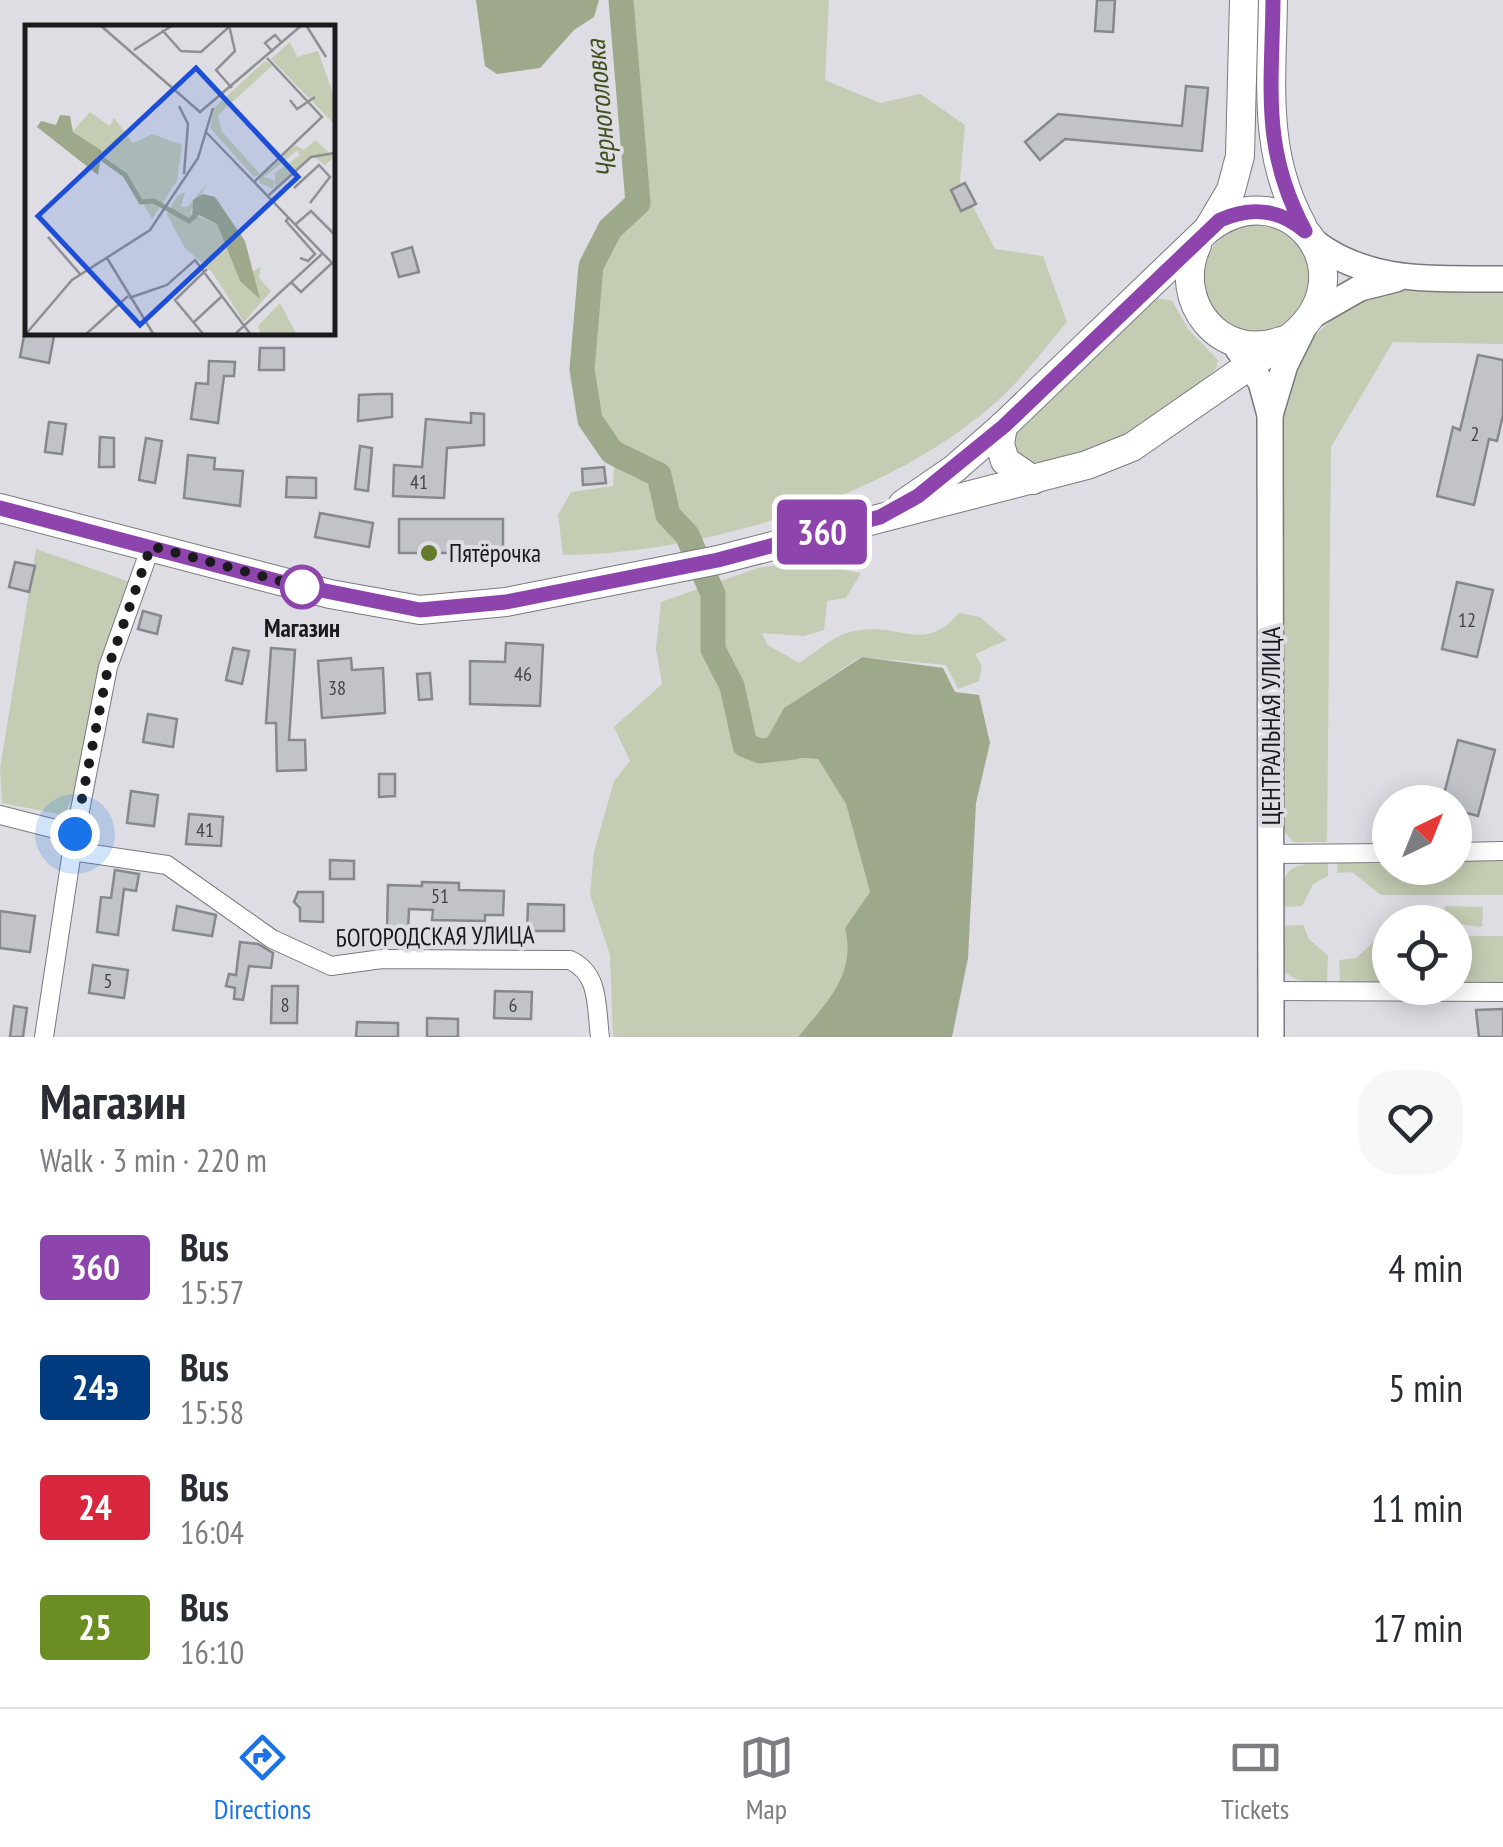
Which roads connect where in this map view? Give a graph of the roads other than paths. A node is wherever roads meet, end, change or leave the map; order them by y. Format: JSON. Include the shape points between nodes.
{"nodes":[{"id":1,"x":1244,"y":0,"type":"edge"},
{"id":2,"x":1273,"y":0,"type":"edge"},
{"id":3,"x":1203,"y":236,"type":"junction"},
{"id":4,"x":1309,"y":236,"type":"junction"},
{"id":5,"x":1400,"y":278,"type":"junction"},
{"id":6,"x":1503,"y":279,"type":"edge"},
{"id":7,"x":1303,"y":325,"type":"junction"},
{"id":8,"x":1227,"y":339,"type":"junction"},
{"id":9,"x":1252,"y":363,"type":"junction"},
{"id":10,"x":1270,"y":415,"type":"junction"},
{"id":11,"x":1004,"y":426,"type":"junction"},
{"id":12,"x":1033,"y":480,"type":"junction"},
{"id":13,"x":0,"y":508,"type":"edge"},
{"id":14,"x":880,"y":517,"type":"junction"},
{"id":15,"x":151,"y":546,"type":"junction"},
{"id":16,"x":0,"y":815,"type":"edge"},
{"id":17,"x":73,"y":843,"type":"junction"},
{"id":18,"x":1503,"y":851,"type":"edge"},
{"id":19,"x":1472,"y":852,"type":"edge"},
{"id":20,"x":1372,"y":853,"type":"edge"},
{"id":21,"x":1272,"y":854,"type":"junction"},
{"id":22,"x":1272,"y":990,"type":"junction"},
{"id":23,"x":1503,"y":992,"type":"edge"},
{"id":24,"x":44,"y":1037,"type":"edge"},
{"id":25,"x":600,"y":1037,"type":"edge"},
{"id":26,"x":1271,"y":1037,"type":"edge"}],
"edges":[{"from":1,"to":3,"type":"main road","via":[[1240,156],[1231,190]]},
{"from":2,"to":4,"type":"main road","via":[[1274,147],[1283,191]]},
{"from":3,"to":4,"type":"main road","via":[[1234,214],[1265,210],[1294,221]]},
{"from":3,"to":8,"type":"main road","via":[[1188,278],[1191,297],[1211,329]]},
{"from":3,"to":11,"type":"main road"},
{"from":4,"to":5,"type":"street","via":[[1335,258]]},
{"from":4,"to":7,"type":"main road","via":[[1324,286]]},
{"from":5,"to":6,"type":"street"},
{"from":5,"to":7,"type":"street","via":[[1360,288]]},
{"from":7,"to":8,"type":"main road","via":[[1260,346]]},
{"from":7,"to":9,"type":"main road"},
{"from":7,"to":10,"type":"street"},
{"from":8,"to":9,"type":"street"},
{"from":9,"to":10,"type":"street"},
{"from":9,"to":12,"type":"main road","via":[[1132,447]]},
{"from":10,"to":21,"type":"street","name":"ЦЕНТРАЛЬНАЯ УЛИЦА"},
{"from":11,"to":12,"type":"main road","via":[[1005,461]]},
{"from":11,"to":14,"type":"main road","via":[[954,470]]},
{"from":12,"to":14,"type":"main road"},
{"from":13,"to":15,"type":"main road"},
{"from":14,"to":15,"type":"main road","via":[[679,568],[506,602],[420,610]]},
{"from":15,"to":17,"type":"street","via":[[108,668]]},
{"from":16,"to":17,"type":"street","name":"БОГОРОДСКАЯ УЛИЦА"},
{"from":17,"to":24,"type":"street"},
{"from":17,"to":25,"type":"street","name":"БОГОРОДСКАЯ УЛИЦА","via":[[168,865],[272,940],[330,966],[382,959],[570,960],[592,978]]},
{"from":18,"to":19,"type":"street"},
{"from":20,"to":21,"type":"street"},
{"from":21,"to":22,"type":"street","name":"ЦЕНТРАЛЬНАЯ УЛИЦА"},
{"from":22,"to":23,"type":"street"},
{"from":22,"to":26,"type":"street","name":"ЦЕНТРАЛЬНАЯ УЛИЦА"}]}
